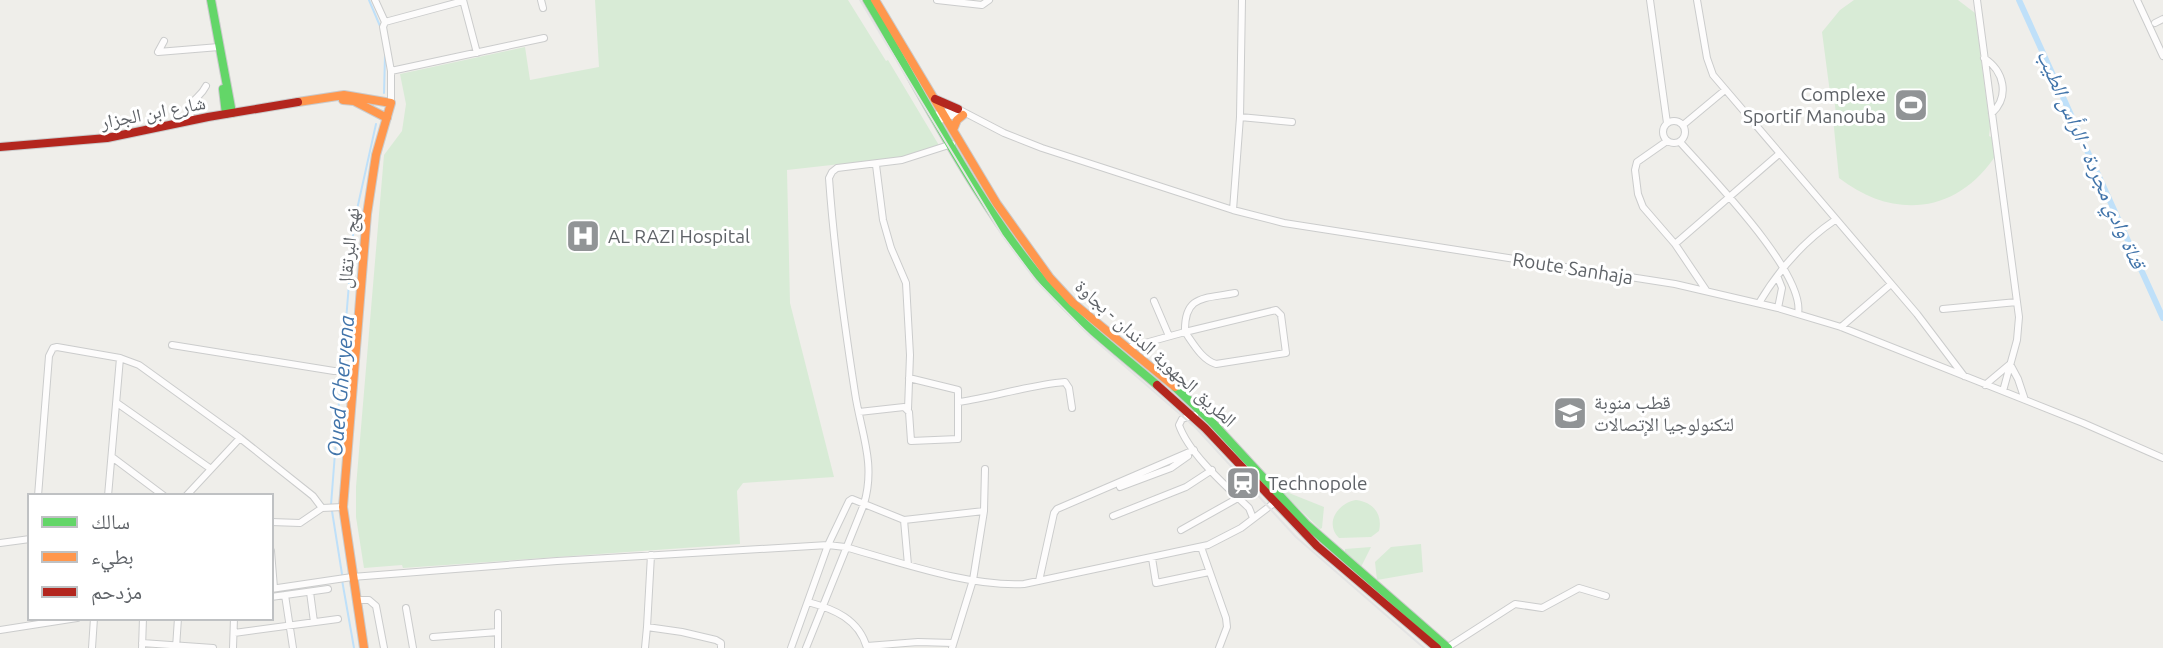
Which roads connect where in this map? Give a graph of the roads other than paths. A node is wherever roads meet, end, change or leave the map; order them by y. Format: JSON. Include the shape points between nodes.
{"nodes":[{"id":1,"x":211,"y":0,"type":"edge"},
{"id":2,"x":374,"y":0,"type":"edge"},
{"id":3,"x":541,"y":0,"type":"edge"},
{"id":4,"x":937,"y":0,"type":"edge"},
{"id":5,"x":989,"y":0,"type":"edge"},
{"id":6,"x":1242,"y":0,"type":"edge"},
{"id":7,"x":1650,"y":0,"type":"edge"},
{"id":8,"x":1697,"y":0,"type":"edge"},
{"id":9,"x":1977,"y":0,"type":"edge"},
{"id":10,"x":2137,"y":0,"type":"edge"},
{"id":11,"x":463,"y":1,"type":"edge"},
{"id":12,"x":875,"y":1,"type":"edge"},
{"id":13,"x":543,"y":8,"type":"dead end"},
{"id":14,"x":2163,"y":19,"type":"edge"},
{"id":15,"x":385,"y":22,"type":"junction"},
{"id":16,"x":2155,"y":23,"type":"dead end"},
{"id":17,"x":544,"y":38,"type":"dead end"},
{"id":18,"x":164,"y":41,"type":"dead end"},
{"id":19,"x":219,"y":47,"type":"junction"},
{"id":20,"x":477,"y":53,"type":"junction"},
{"id":21,"x":2163,"y":55,"type":"edge"},
{"id":22,"x":1984,"y":58,"type":"junction"},
{"id":23,"x":391,"y":71,"type":"junction"},
{"id":24,"x":206,"y":86,"type":"dead end"},
{"id":25,"x":1726,"y":90,"type":"junction"},
{"id":26,"x":226,"y":98,"type":"junction"},
{"id":27,"x":934,"y":99,"type":"junction"},
{"id":28,"x":312,"y":101,"type":"junction"},
{"id":29,"x":391,"y":103,"type":"junction"},
{"id":30,"x":247,"y":111,"type":"junction"},
{"id":31,"x":964,"y":113,"type":"junction"},
{"id":32,"x":1992,"y":113,"type":"junction"},
{"id":33,"x":229,"y":114,"type":"junction"},
{"id":34,"x":940,"y":116,"type":"junction"},
{"id":35,"x":208,"y":117,"type":"junction"},
{"id":36,"x":1240,"y":117,"type":"junction"},
{"id":37,"x":387,"y":118,"type":"junction"},
{"id":38,"x":191,"y":121,"type":"junction"},
{"id":39,"x":1292,"y":122,"type":"dead end"},
{"id":40,"x":1667,"y":123,"type":"junction"},
{"id":41,"x":1683,"y":125,"type":"junction"},
{"id":42,"x":953,"y":130,"type":"junction"},
{"id":43,"x":1667,"y":141,"type":"junction"},
{"id":44,"x":1680,"y":142,"type":"junction"},
{"id":45,"x":952,"y":144,"type":"junction"},
{"id":46,"x":0,"y":147,"type":"edge"},
{"id":47,"x":1779,"y":154,"type":"junction"},
{"id":48,"x":876,"y":165,"type":"junction"},
{"id":49,"x":1729,"y":197,"type":"junction"},
{"id":50,"x":1233,"y":210,"type":"junction"},
{"id":51,"x":1835,"y":220,"type":"junction"},
{"id":52,"x":1675,"y":244,"type":"junction"},
{"id":53,"x":1784,"y":267,"type":"junction"},
{"id":54,"x":1778,"y":278,"type":"junction"},
{"id":55,"x":1891,"y":284,"type":"junction"},
{"id":56,"x":1706,"y":290,"type":"junction"},
{"id":57,"x":1235,"y":293,"type":"dead end"},
{"id":58,"x":1154,"y":301,"type":"dead end"},
{"id":59,"x":2017,"y":302,"type":"junction"},
{"id":60,"x":1759,"y":303,"type":"junction"},
{"id":61,"x":1778,"y":308,"type":"junction"},
{"id":62,"x":1943,"y":309,"type":"dead end"},
{"id":63,"x":1798,"y":314,"type":"junction"},
{"id":64,"x":1841,"y":327,"type":"junction"},
{"id":65,"x":1185,"y":332,"type":"junction"},
{"id":66,"x":1169,"y":336,"type":"junction"},
{"id":67,"x":172,"y":345,"type":"dead end"},
{"id":68,"x":1127,"y":348,"type":"junction"},
{"id":69,"x":120,"y":358,"type":"junction"},
{"id":70,"x":2010,"y":364,"type":"junction"},
{"id":71,"x":350,"y":371,"type":"junction"},
{"id":72,"x":1965,"y":377,"type":"junction"},
{"id":73,"x":909,"y":378,"type":"junction"},
{"id":74,"x":1985,"y":385,"type":"junction"},
{"id":75,"x":2003,"y":391,"type":"junction"},
{"id":76,"x":2025,"y":400,"type":"junction"},
{"id":77,"x":117,"y":402,"type":"junction"},
{"id":78,"x":959,"y":402,"type":"junction"},
{"id":79,"x":1072,"y":408,"type":"dead end"},
{"id":80,"x":908,"y":409,"type":"junction"},
{"id":81,"x":859,"y":412,"type":"junction"},
{"id":82,"x":1192,"y":415,"type":"junction"},
{"id":83,"x":1210,"y":420,"type":"junction"},
{"id":84,"x":240,"y":438,"type":"junction"},
{"id":85,"x":1193,"y":451,"type":"junction"},
{"id":86,"x":112,"y":457,"type":"junction"},
{"id":87,"x":2163,"y":458,"type":"edge"},
{"id":88,"x":985,"y":469,"type":"dead end"},
{"id":89,"x":211,"y":470,"type":"junction"},
{"id":90,"x":1212,"y":470,"type":"junction"},
{"id":91,"x":1120,"y":487,"type":"dead end"},
{"id":92,"x":38,"y":494,"type":"edge"},
{"id":93,"x":108,"y":494,"type":"edge"},
{"id":94,"x":161,"y":494,"type":"edge"},
{"id":95,"x":188,"y":494,"type":"edge"},
{"id":96,"x":1238,"y":498,"type":"junction"},
{"id":97,"x":1277,"y":500,"type":"junction"},
{"id":98,"x":864,"y":504,"type":"junction"},
{"id":99,"x":323,"y":508,"type":"junction"},
{"id":100,"x":340,"y":508,"type":"junction"},
{"id":101,"x":984,"y":511,"type":"junction"},
{"id":102,"x":1113,"y":516,"type":"dead end"},
{"id":103,"x":1253,"y":518,"type":"junction"},
{"id":104,"x":904,"y":520,"type":"junction"},
{"id":105,"x":273,"y":522,"type":"edge"},
{"id":106,"x":1181,"y":530,"type":"dead end"},
{"id":107,"x":28,"y":539,"type":"edge"},
{"id":108,"x":0,"y":543,"type":"edge"},
{"id":109,"x":828,"y":545,"type":"junction"},
{"id":110,"x":845,"y":547,"type":"junction"},
{"id":111,"x":1200,"y":547,"type":"junction"},
{"id":112,"x":651,"y":555,"type":"junction"},
{"id":113,"x":1152,"y":558,"type":"junction"},
{"id":114,"x":908,"y":565,"type":"junction"},
{"id":115,"x":1209,"y":572,"type":"junction"},
{"id":116,"x":349,"y":578,"type":"junction"},
{"id":117,"x":973,"y":580,"type":"junction"},
{"id":118,"x":1039,"y":581,"type":"junction"},
{"id":119,"x":327,"y":585,"type":"junction"},
{"id":120,"x":273,"y":588,"type":"edge"},
{"id":121,"x":310,"y":592,"type":"junction"},
{"id":122,"x":285,"y":594,"type":"junction"},
{"id":123,"x":1606,"y":596,"type":"dead end"},
{"id":124,"x":273,"y":597,"type":"edge"},
{"id":125,"x":356,"y":600,"type":"junction"},
{"id":126,"x":808,"y":601,"type":"junction"},
{"id":127,"x":822,"y":606,"type":"junction"},
{"id":128,"x":406,"y":608,"type":"dead end"},
{"id":129,"x":498,"y":613,"type":"dead end"},
{"id":130,"x":338,"y":619,"type":"dead end"},
{"id":131,"x":63,"y":620,"type":"edge"},
{"id":132,"x":94,"y":620,"type":"edge"},
{"id":133,"x":143,"y":620,"type":"edge"},
{"id":134,"x":178,"y":620,"type":"edge"},
{"id":135,"x":234,"y":620,"type":"edge"},
{"id":136,"x":263,"y":620,"type":"edge"},
{"id":137,"x":314,"y":622,"type":"junction"},
{"id":138,"x":290,"y":625,"type":"junction"},
{"id":139,"x":647,"y":627,"type":"junction"},
{"id":140,"x":265,"y":628,"type":"junction"},
{"id":141,"x":0,"y":629,"type":"edge"},
{"id":142,"x":498,"y":632,"type":"junction"},
{"id":143,"x":234,"y":633,"type":"junction"},
{"id":144,"x":433,"y":637,"type":"dead end"},
{"id":145,"x":142,"y":645,"type":"edge"},
{"id":146,"x":952,"y":645,"type":"edge"},
{"id":147,"x":176,"y":646,"type":"edge"},
{"id":148,"x":867,"y":647,"type":"edge"},
{"id":149,"x":92,"y":648,"type":"edge"},
{"id":150,"x":213,"y":648,"type":"edge"},
{"id":151,"x":233,"y":648,"type":"edge"},
{"id":152,"x":293,"y":648,"type":"edge"},
{"id":153,"x":364,"y":648,"type":"edge"},
{"id":154,"x":384,"y":648,"type":"edge"},
{"id":155,"x":413,"y":648,"type":"edge"},
{"id":156,"x":498,"y":648,"type":"edge"},
{"id":157,"x":645,"y":648,"type":"edge"},
{"id":158,"x":721,"y":648,"type":"edge"},
{"id":159,"x":791,"y":648,"type":"edge"},
{"id":160,"x":806,"y":648,"type":"edge"},
{"id":161,"x":1219,"y":648,"type":"edge"},
{"id":162,"x":1437,"y":648,"type":"edge"},
{"id":163,"x":1448,"y":648,"type":"edge"}],
"edges":[{"from":1,"to":19,"type":"main road"},
{"from":2,"to":15,"type":"street"},
{"from":3,"to":13,"type":"street"},
{"from":4,"to":5,"type":"street","via":[[978,5]]},
{"from":6,"to":36,"type":"street"},
{"from":7,"to":40,"type":"street"},
{"from":8,"to":25,"type":"street","via":[[1707,58],[1713,75]]},
{"from":9,"to":22,"type":"street"},
{"from":10,"to":21,"type":"street"},
{"from":11,"to":15,"type":"street"},
{"from":11,"to":20,"type":"street"},
{"from":12,"to":27,"type":"main road","name":"الطريق الجهوية الدندان - بجاوة"},
{"from":12,"to":34,"type":"main road","name":"الطريق الجهوية الدندان - بجاوة"},
{"from":14,"to":16,"type":"street"},
{"from":15,"to":23,"type":"street"},
{"from":17,"to":20,"type":"street"},
{"from":18,"to":19,"type":"street","via":[[158,51]]},
{"from":19,"to":26,"type":"main road"},
{"from":20,"to":23,"type":"street"},
{"from":22,"to":32,"type":"street"},
{"from":22,"to":32,"type":"street","via":[[1996,66],[2001,78],[2002,97]]},
{"from":23,"to":29,"type":"street"},
{"from":24,"to":38,"type":"street","via":[[194,97]]},
{"from":25,"to":41,"type":"street"},
{"from":25,"to":47,"type":"street"},
{"from":26,"to":30,"type":"main road"},
{"from":26,"to":33,"type":"main road"},
{"from":26,"to":35,"type":"main road"},
{"from":27,"to":31,"type":"main road"},
{"from":27,"to":34,"type":"main road","name":"الطريق الجهوية الدندان - بجاوة"},
{"from":28,"to":29,"type":"main road","name":"شارع ابن الجزار","via":[[344,95]]},
{"from":28,"to":30,"type":"main road","name":"شارع ابن الجزار"},
{"from":28,"to":37,"type":"main road","name":"شارع ابن الجزار","via":[[354,101]]},
{"from":29,"to":37,"type":"main road","name":"نهج البرتقال"},
{"from":30,"to":33,"type":"main road","name":"شارع ابن الجزار"},
{"from":31,"to":34,"type":"street"},
{"from":31,"to":42,"type":"main road"},
{"from":31,"to":50,"type":"street","name":"Route Sanhaja","via":[[1032,145]]},
{"from":32,"to":59,"type":"street"},
{"from":33,"to":35,"type":"main road","name":"شارع ابن الجزار"},
{"from":34,"to":42,"type":"main road","name":"الطريق الجهوية الدندان - بجاوة"},
{"from":34,"to":45,"type":"main road","name":"الطريق الجهوية الدندان - بجاوة"},
{"from":35,"to":38,"type":"main road","name":"شارع ابن الجزار"},
{"from":36,"to":39,"type":"street"},
{"from":36,"to":50,"type":"street"},
{"from":37,"to":71,"type":"main road","name":"نهج البرتقال","via":[[367,214]]},
{"from":38,"to":46,"type":"main road","name":"شارع ابن الجزار","via":[[78,142]]},
{"from":40,"to":41,"type":"street"},
{"from":40,"to":43,"type":"street","via":[[1663,133]]},
{"from":41,"to":44,"type":"street","via":[[1686,135]]},
{"from":42,"to":68,"type":"main road","name":"الطريق الجهوية الدندان - بجاوة","via":[[1004,215],[1050,278]]},
{"from":43,"to":44,"type":"street"},
{"from":43,"to":52,"type":"street","via":[[1637,162],[1635,179],[1643,206]]},
{"from":44,"to":49,"type":"street"},
{"from":45,"to":48,"type":"street"},
{"from":45,"to":82,"type":"main road","name":"الطريق الجهوية الدندان - بجاوة","via":[[1011,239],[1061,302]]},
{"from":47,"to":49,"type":"street"},
{"from":47,"to":51,"type":"street"},
{"from":48,"to":73,"type":"street","via":[[883,220],[906,283]]},
{"from":48,"to":81,"type":"street","via":[[837,168],[829,178]]},
{"from":49,"to":52,"type":"street"},
{"from":49,"to":53,"type":"street"},
{"from":50,"to":56,"type":"street","name":"Route Sanhaja","via":[[1322,230]]},
{"from":51,"to":53,"type":"street"},
{"from":51,"to":55,"type":"street"},
{"from":52,"to":56,"type":"street"},
{"from":53,"to":54,"type":"street"},
{"from":53,"to":63,"type":"street","via":[[1800,306]]},
{"from":54,"to":60,"type":"street"},
{"from":54,"to":61,"type":"street","via":[[1782,288]]},
{"from":55,"to":64,"type":"street"},
{"from":55,"to":72,"type":"street"},
{"from":56,"to":60,"type":"street","name":"Route Sanhaja"},
{"from":57,"to":65,"type":"street","via":[[1191,304],[1185,314]]},
{"from":58,"to":66,"type":"street"},
{"from":59,"to":62,"type":"street"},
{"from":59,"to":70,"type":"street","via":[[2019,327]]},
{"from":60,"to":61,"type":"street","name":"Route Sanhaja"},
{"from":61,"to":63,"type":"street","name":"Route Sanhaja"},
{"from":63,"to":64,"type":"street","name":"Route Sanhaja"},
{"from":64,"to":72,"type":"street","name":"Route Sanhaja"},
{"from":65,"to":65,"type":"street","via":[[1213,364],[1287,352],[1281,315],[1276,310]]},
{"from":65,"to":66,"type":"street"},
{"from":66,"to":68,"type":"street"},
{"from":67,"to":71,"type":"street"},
{"from":68,"to":83,"type":"main road","name":"الطريق الجهوية الدندان - بجاوة"},
{"from":69,"to":77,"type":"street"},
{"from":69,"to":84,"type":"street","via":[[139,365]]},
{"from":69,"to":92,"type":"street","via":[[57,347],[51,352]]},
{"from":70,"to":74,"type":"street"},
{"from":70,"to":75,"type":"street"},
{"from":70,"to":76,"type":"street"},
{"from":71,"to":100,"type":"main road","name":"نهج البرتقال"},
{"from":72,"to":74,"type":"street","name":"Route Sanhaja"},
{"from":73,"to":78,"type":"street","via":[[958,390]]},
{"from":73,"to":80,"type":"street"},
{"from":74,"to":75,"type":"street","name":"Route Sanhaja"},
{"from":75,"to":76,"type":"street","name":"Route Sanhaja"},
{"from":76,"to":87,"type":"street","name":"Route Sanhaja"},
{"from":77,"to":86,"type":"street"},
{"from":77,"to":89,"type":"street"},
{"from":78,"to":79,"type":"street","via":[[1065,382]]},
{"from":78,"to":80,"type":"street","via":[[958,439],[911,441]]},
{"from":80,"to":81,"type":"street"},
{"from":81,"to":98,"type":"street","via":[[870,472]]},
{"from":82,"to":83,"type":"street"},
{"from":82,"to":85,"type":"street","via":[[1179,425]]},
{"from":82,"to":97,"type":"main road","name":"الطريق الجهوية الدندان - بجاوة"},
{"from":83,"to":97,"type":"main road","name":"الطريق الجهوية الدندان - بجاوة"},
{"from":84,"to":89,"type":"street"},
{"from":84,"to":99,"type":"street"},
{"from":85,"to":90,"type":"street"},
{"from":85,"to":91,"type":"street","via":[[1171,468]]},
{"from":85,"to":118,"type":"street","via":[[1057,509]]},
{"from":86,"to":93,"type":"street"},
{"from":86,"to":94,"type":"street"},
{"from":88,"to":101,"type":"street"},
{"from":89,"to":95,"type":"street"},
{"from":90,"to":96,"type":"street"},
{"from":90,"to":102,"type":"street","via":[[1186,487]]},
{"from":96,"to":103,"type":"street"},
{"from":96,"to":106,"type":"street"},
{"from":97,"to":103,"type":"street"},
{"from":97,"to":162,"type":"main road","name":"الطريق الجهوية الدندان - بجاوة","via":[[1329,556]]},
{"from":97,"to":163,"type":"main road","name":"الطريق الجهوية الدندان - بجاوة"},
{"from":98,"to":104,"type":"street"},
{"from":98,"to":109,"type":"street","via":[[852,499],[846,503]]},
{"from":98,"to":110,"type":"street"},
{"from":99,"to":100,"type":"street"},
{"from":99,"to":105,"type":"street","via":[[300,523]]},
{"from":100,"to":116,"type":"main road","name":"نهج البرتقال"},
{"from":101,"to":104,"type":"street"},
{"from":101,"to":117,"type":"street"},
{"from":103,"to":111,"type":"street"},
{"from":104,"to":114,"type":"street"},
{"from":107,"to":108,"type":"street"},
{"from":109,"to":110,"type":"street"},
{"from":109,"to":112,"type":"street"},
{"from":109,"to":126,"type":"street"},
{"from":110,"to":114,"type":"street"},
{"from":110,"to":127,"type":"street"},
{"from":111,"to":113,"type":"street"},
{"from":111,"to":115,"type":"street"},
{"from":112,"to":116,"type":"street"},
{"from":112,"to":139,"type":"street"},
{"from":113,"to":115,"type":"street","via":[[1156,583]]},
{"from":113,"to":118,"type":"street"},
{"from":114,"to":117,"type":"street"},
{"from":115,"to":161,"type":"street","via":[[1226,618]]},
{"from":116,"to":119,"type":"street"},
{"from":116,"to":125,"type":"main road","name":"نهج البرتقال"},
{"from":117,"to":118,"type":"street","via":[[1002,585]]},
{"from":117,"to":146,"type":"street"},
{"from":119,"to":120,"type":"street"},
{"from":119,"to":121,"type":"street"},
{"from":121,"to":122,"type":"street"},
{"from":121,"to":137,"type":"street"},
{"from":122,"to":124,"type":"street"},
{"from":122,"to":138,"type":"street"},
{"from":123,"to":163,"type":"street","via":[[1580,588],[1542,608],[1515,604]]},
{"from":125,"to":153,"type":"main road","name":"نهج البرتقال"},
{"from":125,"to":154,"type":"street","via":[[369,600],[376,606]]},
{"from":126,"to":127,"type":"street"},
{"from":126,"to":159,"type":"street"},
{"from":127,"to":148,"type":"street","via":[[855,624]]},
{"from":127,"to":160,"type":"street"},
{"from":128,"to":155,"type":"street"},
{"from":129,"to":142,"type":"street"},
{"from":130,"to":137,"type":"street"},
{"from":131,"to":141,"type":"street"},
{"from":132,"to":149,"type":"street"},
{"from":133,"to":145,"type":"street"},
{"from":134,"to":147,"type":"street"},
{"from":135,"to":143,"type":"street"},
{"from":136,"to":140,"type":"street"},
{"from":137,"to":138,"type":"street"},
{"from":138,"to":140,"type":"street"},
{"from":138,"to":152,"type":"street"},
{"from":139,"to":157,"type":"street"},
{"from":139,"to":158,"type":"street","via":[[716,640]]},
{"from":140,"to":143,"type":"street"},
{"from":142,"to":144,"type":"street"},
{"from":142,"to":156,"type":"street"},
{"from":143,"to":151,"type":"street"},
{"from":145,"to":147,"type":"street"},
{"from":146,"to":148,"type":"street","via":[[918,642]]},
{"from":147,"to":150,"type":"street"}]}
